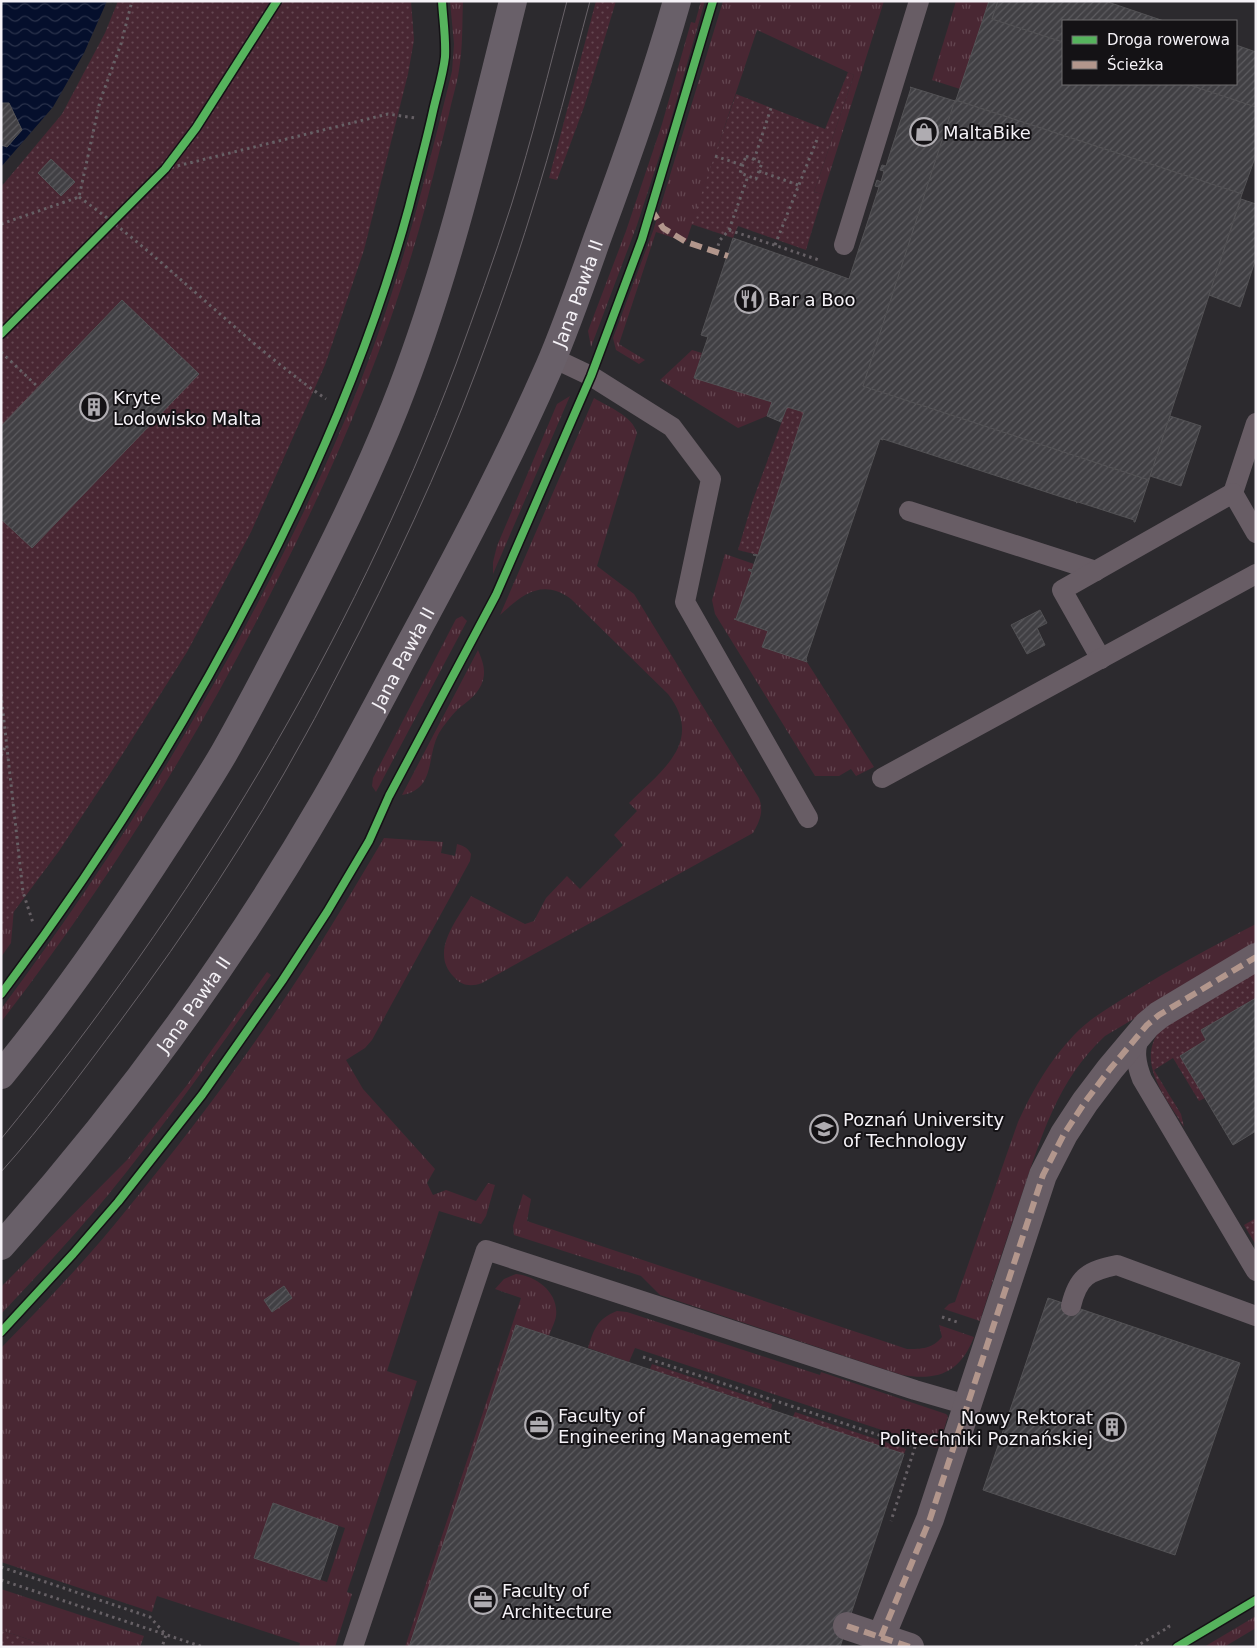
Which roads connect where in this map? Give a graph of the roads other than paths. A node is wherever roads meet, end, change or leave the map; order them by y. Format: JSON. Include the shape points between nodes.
{"nodes":[{"id":1,"x":513,"y":1,"type":"edge"},
{"id":2,"x":677,"y":1,"type":"edge"},
{"id":3,"x":919,"y":1,"type":"edge"},
{"id":4,"x":844,"y":245,"type":"road end"},
{"id":5,"x":553,"y":358,"type":"junction"},
{"id":6,"x":1256,"y":423,"type":"edge"},
{"id":7,"x":1234,"y":493,"type":"junction"},
{"id":8,"x":909,"y":511,"type":"dead end"},
{"id":9,"x":1256,"y":534,"type":"edge"},
{"id":10,"x":1096,"y":571,"type":"junction"},
{"id":11,"x":1256,"y":574,"type":"edge"},
{"id":12,"x":1101,"y":659,"type":"junction"},
{"id":13,"x":882,"y":778,"type":"dead end"},
{"id":14,"x":808,"y":818,"type":"dead end"},
{"id":15,"x":1256,"y":957,"type":"edge"},
{"id":16,"x":1147,"y":1025,"type":"junction"},
{"id":17,"x":1,"y":1075,"type":"edge"},
{"id":18,"x":1,"y":1246,"type":"edge"},
{"id":19,"x":1256,"y":1271,"type":"edge"},
{"id":20,"x":1071,"y":1306,"type":"dead end"},
{"id":21,"x":1256,"y":1316,"type":"edge"},
{"id":22,"x":967,"y":1405,"type":"junction"},
{"id":23,"x":847,"y":1626,"type":"dead end"},
{"id":24,"x":881,"y":1637,"type":"junction"},
{"id":25,"x":353,"y":1647,"type":"edge"},
{"id":26,"x":910,"y":1647,"type":"edge"}],
"edges":[{"from":1,"to":17,"type":"main road","via":[[472,169],[429,311],[395,406],[336,540],[223,755],[75,980]]},
{"from":2,"to":5,"type":"main road","name":"Jana Pawła II","via":[[653,82]]},
{"from":3,"to":4,"type":"lane"},
{"from":5,"to":14,"type":"lane","via":[[591,376],[672,427],[711,479],[685,602]]},
{"from":5,"to":18,"type":"main road","name":"Jana Pawła II","via":[[421,624],[358,743],[284,867],[214,975],[154,1058],[81,1153]]},
{"from":6,"to":7,"type":"lane"},
{"from":7,"to":9,"type":"lane"},
{"from":7,"to":10,"type":"lane"},
{"from":8,"to":10,"type":"lane"},
{"from":10,"to":12,"type":"lane","via":[[1062,590]]},
{"from":11,"to":12,"type":"lane"},
{"from":12,"to":13,"type":"lane"},
{"from":15,"to":16,"type":"street"},
{"from":16,"to":19,"type":"lane","via":[[1139,1037],[1136,1051],[1136,1065],[1142,1079]]},
{"from":16,"to":22,"type":"street","via":[[1085,1102],[1043,1175]]},
{"from":20,"to":21,"type":"lane","via":[[1083,1279],[1095,1270],[1117,1265]]},
{"from":22,"to":24,"type":"street","via":[[930,1519]]},
{"from":22,"to":25,"type":"lane","via":[[486,1250]]},
{"from":23,"to":24,"type":"street"},
{"from":24,"to":26,"type":"street"}]}
